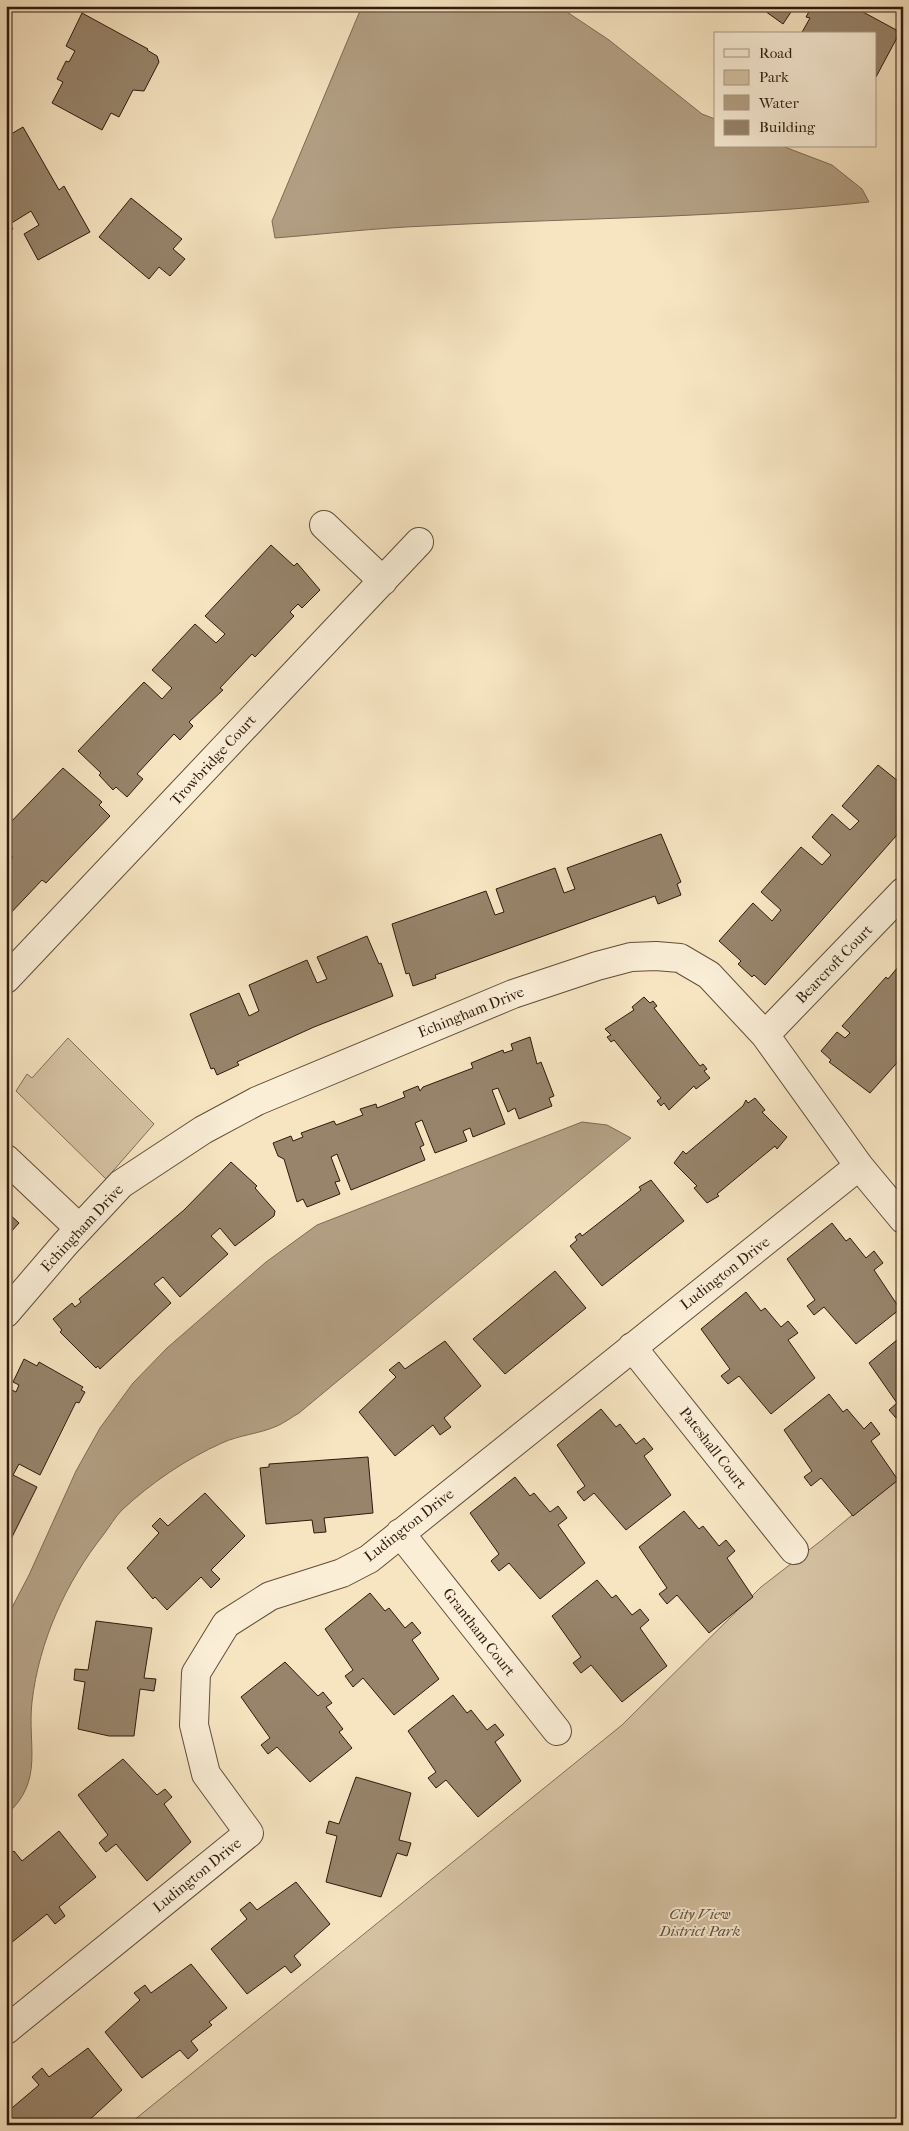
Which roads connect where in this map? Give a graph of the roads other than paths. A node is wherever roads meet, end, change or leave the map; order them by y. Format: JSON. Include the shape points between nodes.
{"nodes":[{"id":1,"x":324,"y":524,"type":"dead end"},
{"id":2,"x":419,"y":542,"type":"dead end"},
{"id":3,"x":382,"y":581,"type":"junction"},
{"id":4,"x":903,"y":892,"type":"edge"},
{"id":5,"x":6,"y":979,"type":"edge"},
{"id":6,"x":765,"y":1035,"type":"junction"},
{"id":7,"x":6,"y":1159,"type":"edge"},
{"id":8,"x":859,"y":1166,"type":"junction"},
{"id":9,"x":903,"y":1219,"type":"edge"},
{"id":10,"x":79,"y":1228,"type":"junction"},
{"id":11,"x":6,"y":1313,"type":"edge"},
{"id":12,"x":632,"y":1346,"type":"junction"},
{"id":13,"x":400,"y":1533,"type":"junction"},
{"id":14,"x":794,"y":1550,"type":"dead end"},
{"id":15,"x":557,"y":1731,"type":"dead end"},
{"id":16,"x":6,"y":2030,"type":"edge"}],
"edges":[{"from":1,"to":3,"type":"street"},
{"from":2,"to":3,"type":"street","name":"Trowbridge Court"},
{"from":3,"to":5,"type":"street","name":"Trowbridge Court"},
{"from":4,"to":6,"type":"street","name":"Bearcroft Court"},
{"from":6,"to":8,"type":"street","name":"Echingham Drive"},
{"from":6,"to":10,"type":"street","name":"Echingham Drive","via":[[709,975],[680,958],[631,957],[597,966],[513,994],[257,1100],[203,1130],[121,1184]]},
{"from":7,"to":10,"type":"street"},
{"from":8,"to":9,"type":"street","name":"Echingham Drive"},
{"from":8,"to":12,"type":"street","name":"Ludington Drive"},
{"from":10,"to":11,"type":"street","name":"Echingham Drive"},
{"from":12,"to":13,"type":"street","name":"Ludington Drive"},
{"from":12,"to":14,"type":"street","name":"Pateshall Court"},
{"from":13,"to":15,"type":"street","name":"Grantham Court"},
{"from":13,"to":16,"type":"street","name":"Ludington Drive","via":[[369,1559],[342,1573],[270,1596],[226,1624],[196,1673],[194,1725],[206,1774],[250,1833]]}]}
